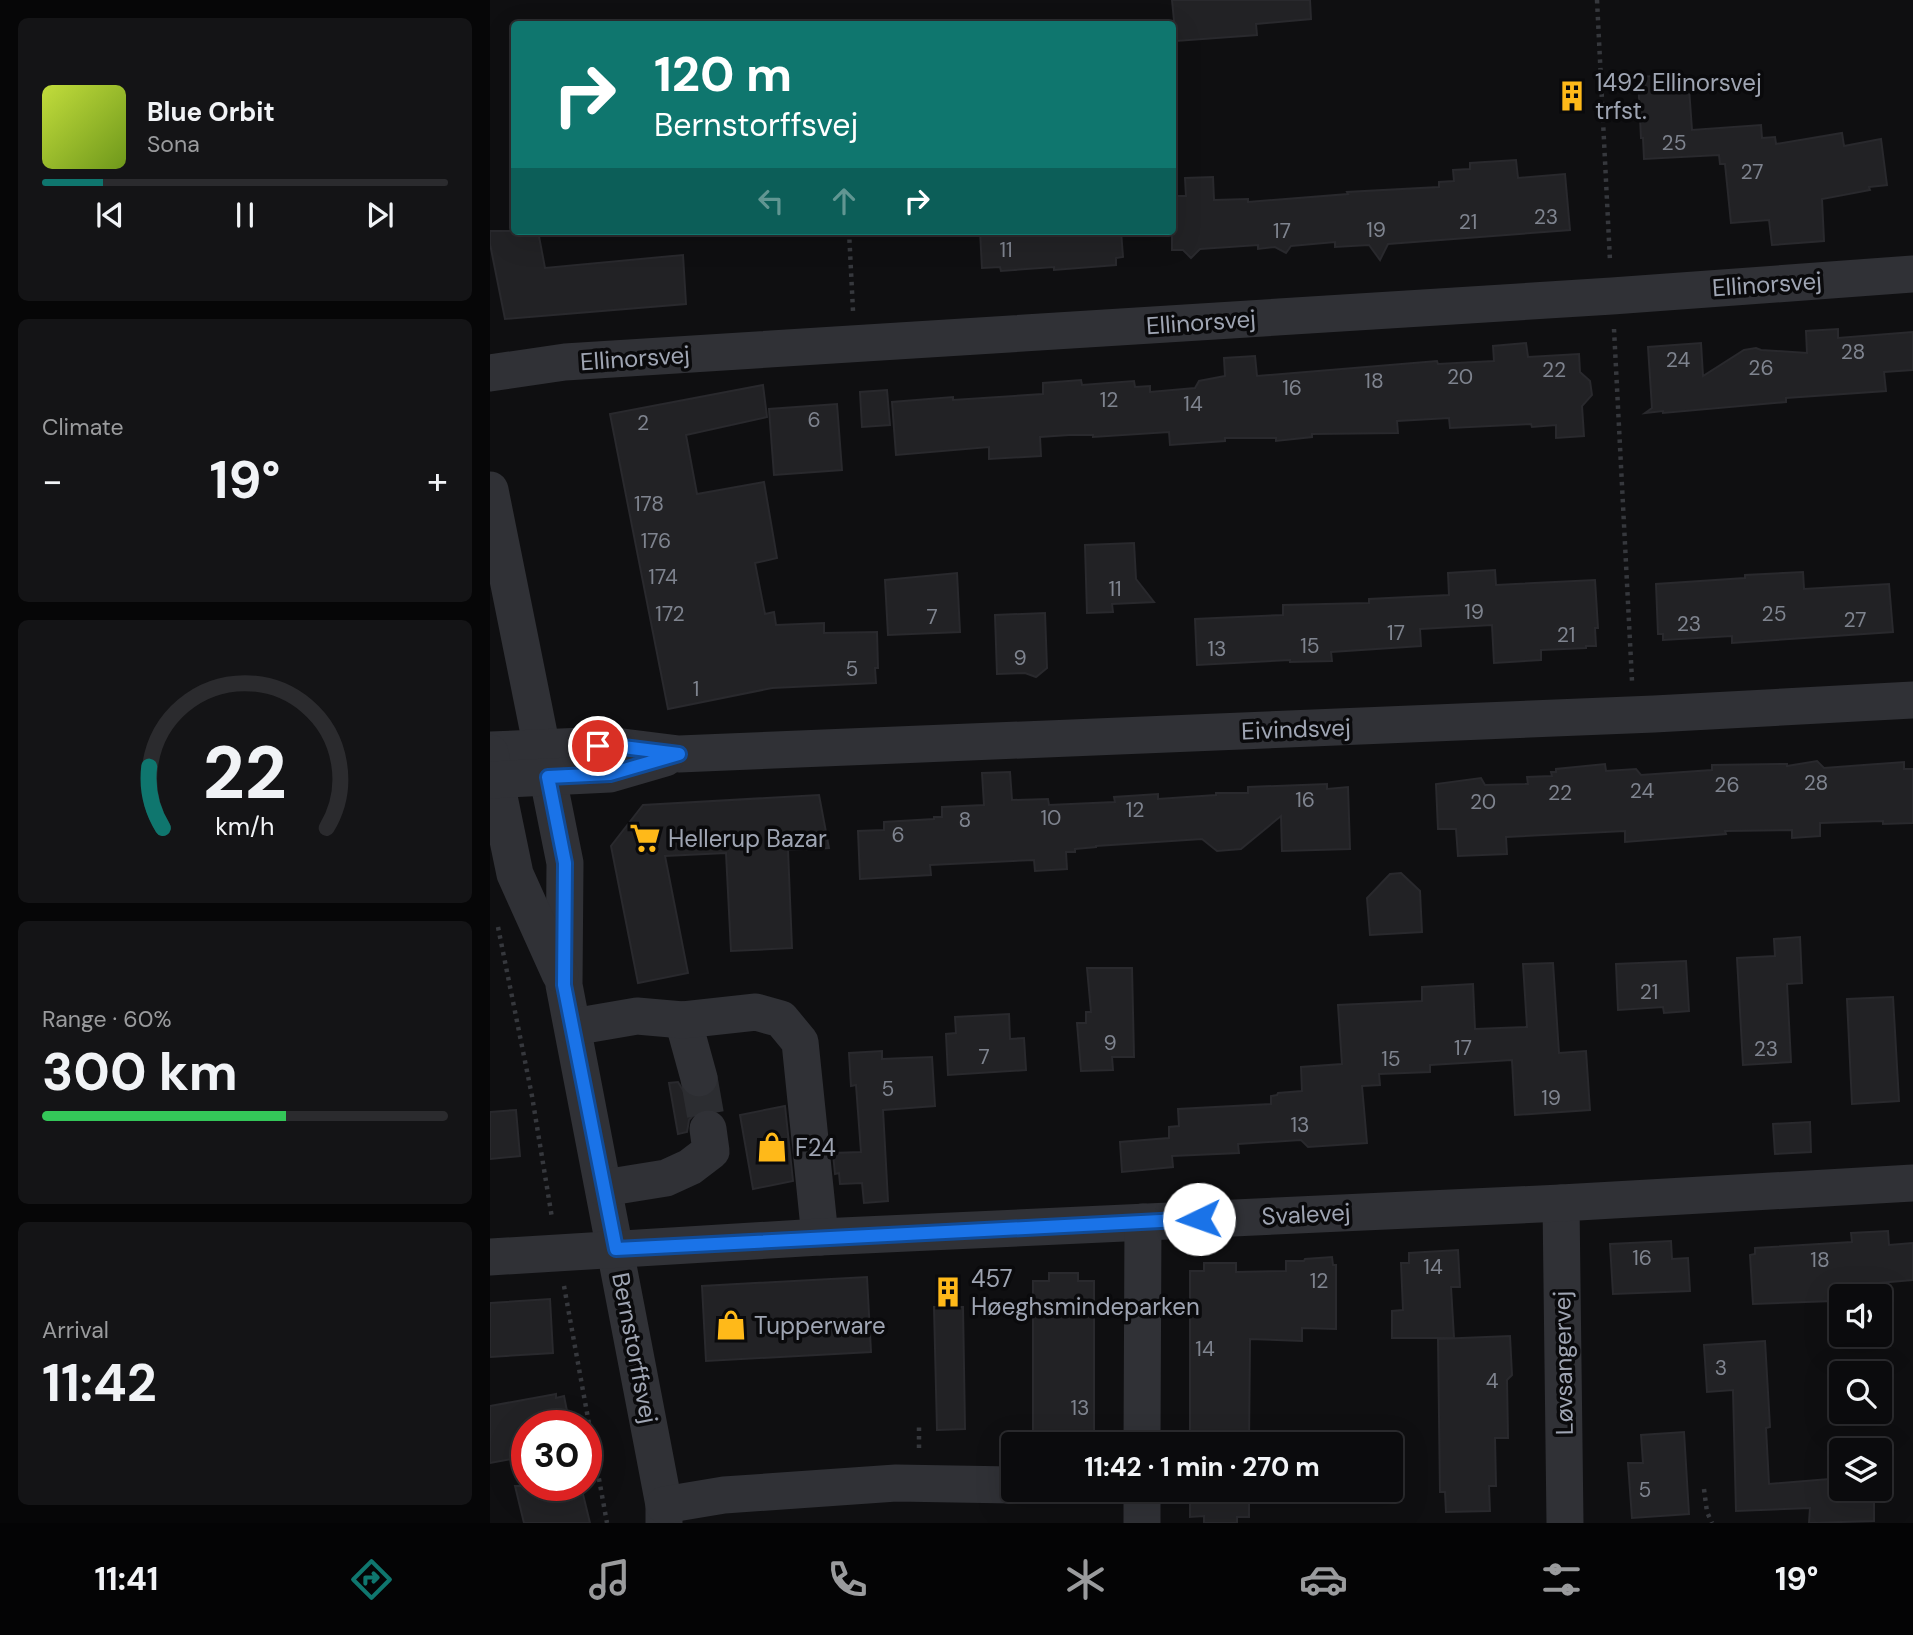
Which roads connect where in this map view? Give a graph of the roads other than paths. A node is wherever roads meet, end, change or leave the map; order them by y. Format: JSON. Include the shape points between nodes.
{"nodes":[{"id":1,"x":1913,"y":274,"type":"edge"},
{"id":2,"x":490,"y":373,"type":"edge"},
{"id":3,"x":490,"y":490,"type":"edge"},
{"id":4,"x":1913,"y":700,"type":"edge"},
{"id":5,"x":545,"y":763,"type":"junction"},
{"id":6,"x":491,"y":766,"type":"edge"},
{"id":7,"x":564,"y":985,"type":"junction"},
{"id":8,"x":683,"y":1020,"type":"junction"},
{"id":9,"x":573,"y":1027,"type":"junction"},
{"id":10,"x":699,"y":1078,"type":"tunnel mouth"},
{"id":11,"x":708,"y":1129,"type":"tunnel mouth"},
{"id":12,"x":1913,"y":1183,"type":"edge"},
{"id":13,"x":604,"y":1188,"type":"junction"},
{"id":14,"x":1561,"y":1203,"type":"junction"},
{"id":15,"x":1143,"y":1223,"type":"junction"},
{"id":16,"x":820,"y":1237,"type":"junction"},
{"id":17,"x":616,"y":1249,"type":"junction"},
{"id":18,"x":490,"y":1256,"type":"edge"},
{"id":19,"x":1142,"y":1432,"type":"edge"},
{"id":20,"x":1001,"y":1485,"type":"edge"},
{"id":21,"x":1142,"y":1502,"type":"edge"},
{"id":22,"x":666,"y":1517,"type":"edge"},
{"id":23,"x":1142,"y":1523,"type":"edge"},
{"id":24,"x":1565,"y":1523,"type":"edge"}],
"edges":[{"from":1,"to":2,"type":"street","name":"Ellinorsvej","via":[[565,362]]},
{"from":3,"to":5,"type":"street","name":"Bernstorffsvej"},
{"from":4,"to":5,"type":"street","name":"Eivindsvej","via":[[679,754],[607,745]]},
{"from":5,"to":6,"type":"street","name":"Eivindsvej"},
{"from":5,"to":7,"type":"street","name":"Bernstorffsvej","via":[[565,863]]},
{"from":6,"to":7,"type":"street","name":"Bernstorffsvej","via":[[515,874]]},
{"from":7,"to":9,"type":"street","name":"Bernstorffsvej"},
{"from":8,"to":9,"type":"street","via":[[637,1016]]},
{"from":8,"to":10,"type":"street"},
{"from":8,"to":16,"type":"street","via":[[756,1012],[781,1018],[800,1042]]},
{"from":9,"to":13,"type":"street","name":"Bernstorffsvej"},
{"from":11,"to":13,"type":"street","via":[[711,1151],[690,1167],[666,1178]]},
{"from":12,"to":14,"type":"street","name":"Svalevej"},
{"from":13,"to":17,"type":"street","name":"Bernstorffsvej"},
{"from":14,"to":15,"type":"street","name":"Svalevej"},
{"from":14,"to":24,"type":"street","name":"Løvsangervej"},
{"from":15,"to":16,"type":"street","name":"Svalevej"},
{"from":15,"to":19,"type":"street"},
{"from":16,"to":17,"type":"street","name":"Svalevej"},
{"from":17,"to":18,"type":"street","name":"Svalevej"},
{"from":17,"to":22,"type":"street","name":"Bernstorffsvej"},
{"from":20,"to":22,"type":"street","via":[[896,1483],[724,1495]]},
{"from":21,"to":23,"type":"street"}]}
